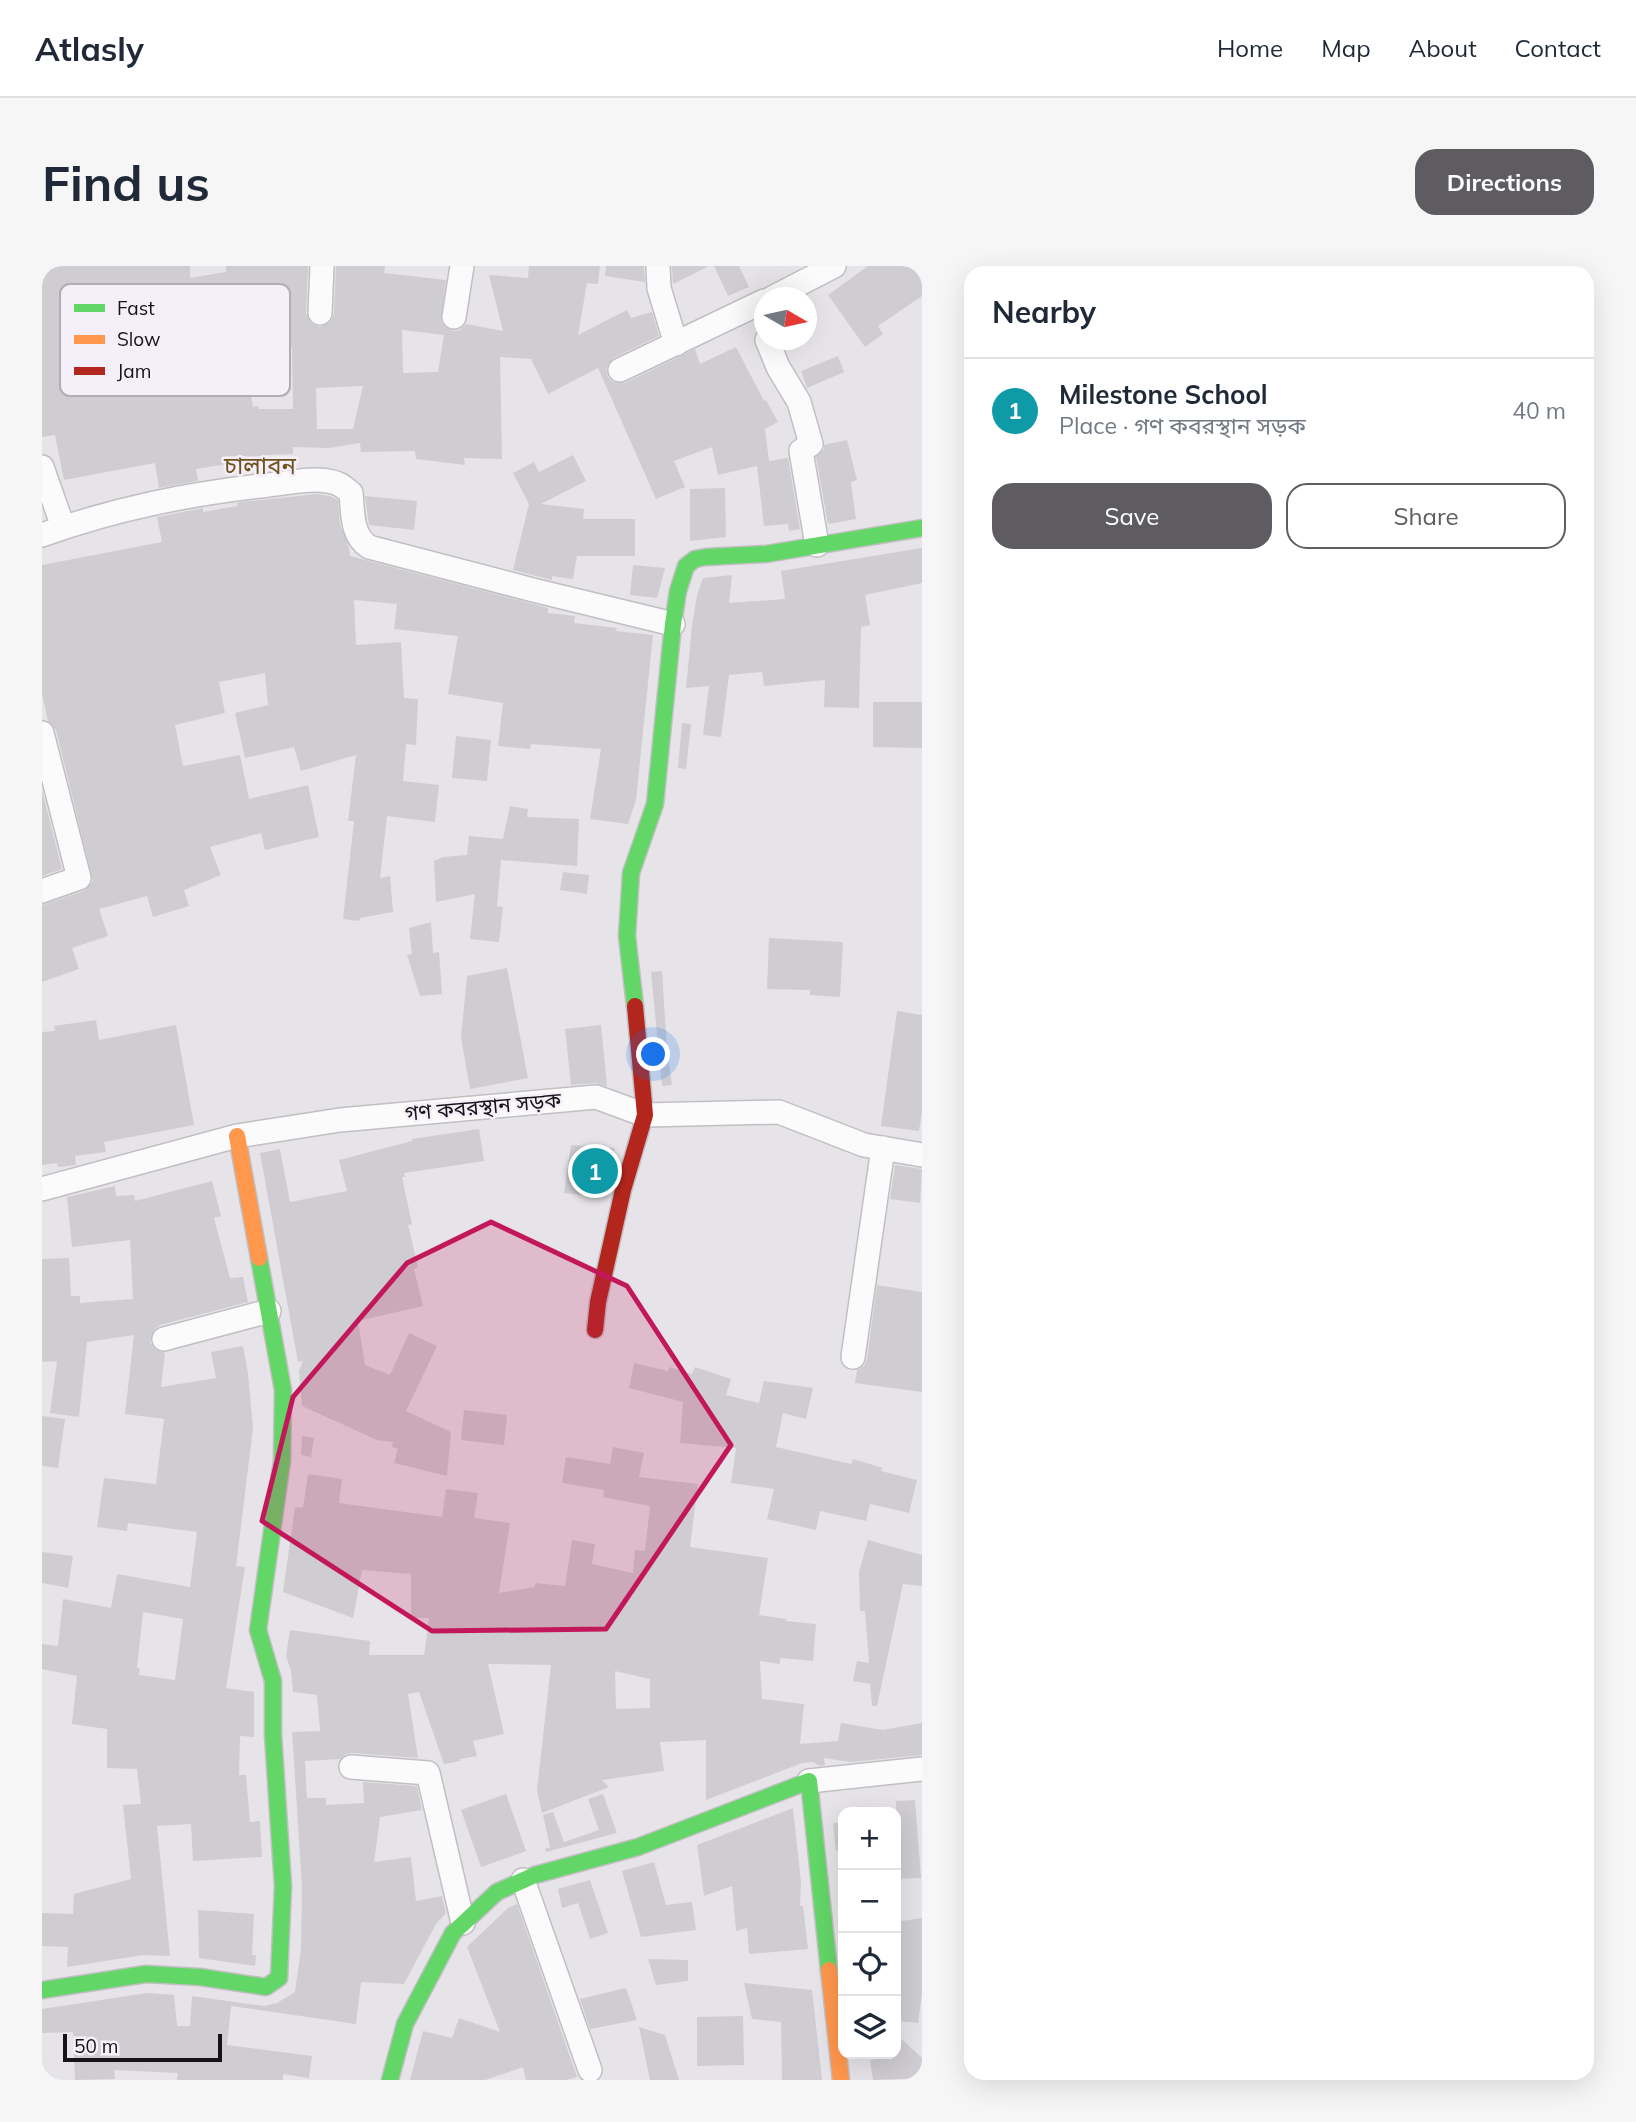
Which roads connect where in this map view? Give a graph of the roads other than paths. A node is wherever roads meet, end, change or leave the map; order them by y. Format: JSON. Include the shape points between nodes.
{"nodes":[{"id":1,"x":322,"y":266,"type":"edge"},
{"id":2,"x":462,"y":266,"type":"edge"},
{"id":3,"x":658,"y":266,"type":"edge"},
{"id":4,"x":834,"y":266,"type":"edge"},
{"id":5,"x":793,"y":287,"type":"edge"},
{"id":6,"x":754,"y":306,"type":"edge"},
{"id":7,"x":320,"y":313,"type":"dead end"},
{"id":8,"x":454,"y":317,"type":"dead end"},
{"id":9,"x":677,"y":344,"type":"junction"},
{"id":10,"x":771,"y":350,"type":"edge"},
{"id":11,"x":621,"y":370,"type":"dead end"},
{"id":12,"x":42,"y":467,"type":"edge"},
{"id":13,"x":922,"y":528,"type":"edge"},
{"id":14,"x":52,"y":531,"type":"edge"},
{"id":15,"x":817,"y":545,"type":"junction"},
{"id":16,"x":673,"y":624,"type":"junction"},
{"id":17,"x":42,"y":733,"type":"edge"},
{"id":18,"x":42,"y":891,"type":"edge"},
{"id":19,"x":645,"y":1115,"type":"junction"},
{"id":20,"x":237,"y":1136,"type":"junction"},
{"id":21,"x":883,"y":1148,"type":"junction"},
{"id":22,"x":922,"y":1155,"type":"edge"},
{"id":23,"x":42,"y":1189,"type":"edge"},
{"id":24,"x":269,"y":1311,"type":"junction"},
{"id":25,"x":595,"y":1330,"type":"dead end"},
{"id":26,"x":164,"y":1339,"type":"dead end"},
{"id":27,"x":853,"y":1357,"type":"dead end"},
{"id":28,"x":351,"y":1767,"type":"dead end"},
{"id":29,"x":922,"y":1769,"type":"edge"},
{"id":30,"x":809,"y":1780,"type":"junction"},
{"id":31,"x":523,"y":1880,"type":"junction"},
{"id":32,"x":463,"y":1923,"type":"junction"},
{"id":33,"x":42,"y":1990,"type":"edge"},
{"id":34,"x":590,"y":2070,"type":"dead end"},
{"id":35,"x":390,"y":2080,"type":"edge"},
{"id":36,"x":841,"y":2080,"type":"edge"}],
"edges":[{"from":1,"to":7,"type":"street"},
{"from":2,"to":8,"type":"street"},
{"from":3,"to":9,"type":"street","via":[[659,288]]},
{"from":4,"to":5,"type":"street"},
{"from":6,"to":9,"type":"street"},
{"from":9,"to":11,"type":"street"},
{"from":10,"to":15,"type":"street","via":[[799,402],[811,444],[801,451]]},
{"from":12,"to":14,"type":"street"},
{"from":13,"to":15,"type":"street"},
{"from":14,"to":16,"type":"street","via":[[180,496],[330,481],[351,493],[355,531],[369,547]]},
{"from":15,"to":16,"type":"street","via":[[695,559],[686,566]]},
{"from":16,"to":19,"type":"street","via":[[655,804],[631,873],[627,936]]},
{"from":17,"to":18,"type":"street","via":[[79,878]]},
{"from":19,"to":20,"type":"street","name":"গণ কবরস্থান সড়ক","via":[[596,1097],[341,1120]]},
{"from":19,"to":21,"type":"street","name":"গণ কবরস্থান সড়ক","via":[[779,1112]]},
{"from":19,"to":25,"type":"street","via":[[623,1190]]},
{"from":20,"to":23,"type":"street","name":"গণ কবরস্থান সড়ক"},
{"from":20,"to":24,"type":"street"},
{"from":21,"to":22,"type":"street","name":"গণ কবরস্থান সড়ক"},
{"from":21,"to":27,"type":"street"},
{"from":24,"to":26,"type":"street"},
{"from":24,"to":33,"type":"street","via":[[283,1390],[282,1461],[257,1630],[272,1680],[284,1906],[279,1978],[267,1987],[146,1974]]},
{"from":28,"to":32,"type":"street","via":[[428,1773]]},
{"from":29,"to":30,"type":"street"},
{"from":30,"to":31,"type":"street","via":[[638,1847]]},
{"from":30,"to":36,"type":"street"},
{"from":31,"to":32,"type":"street","via":[[497,1892]]},
{"from":31,"to":34,"type":"street"},
{"from":32,"to":35,"type":"street","via":[[453,1933],[405,2024]]}]}
